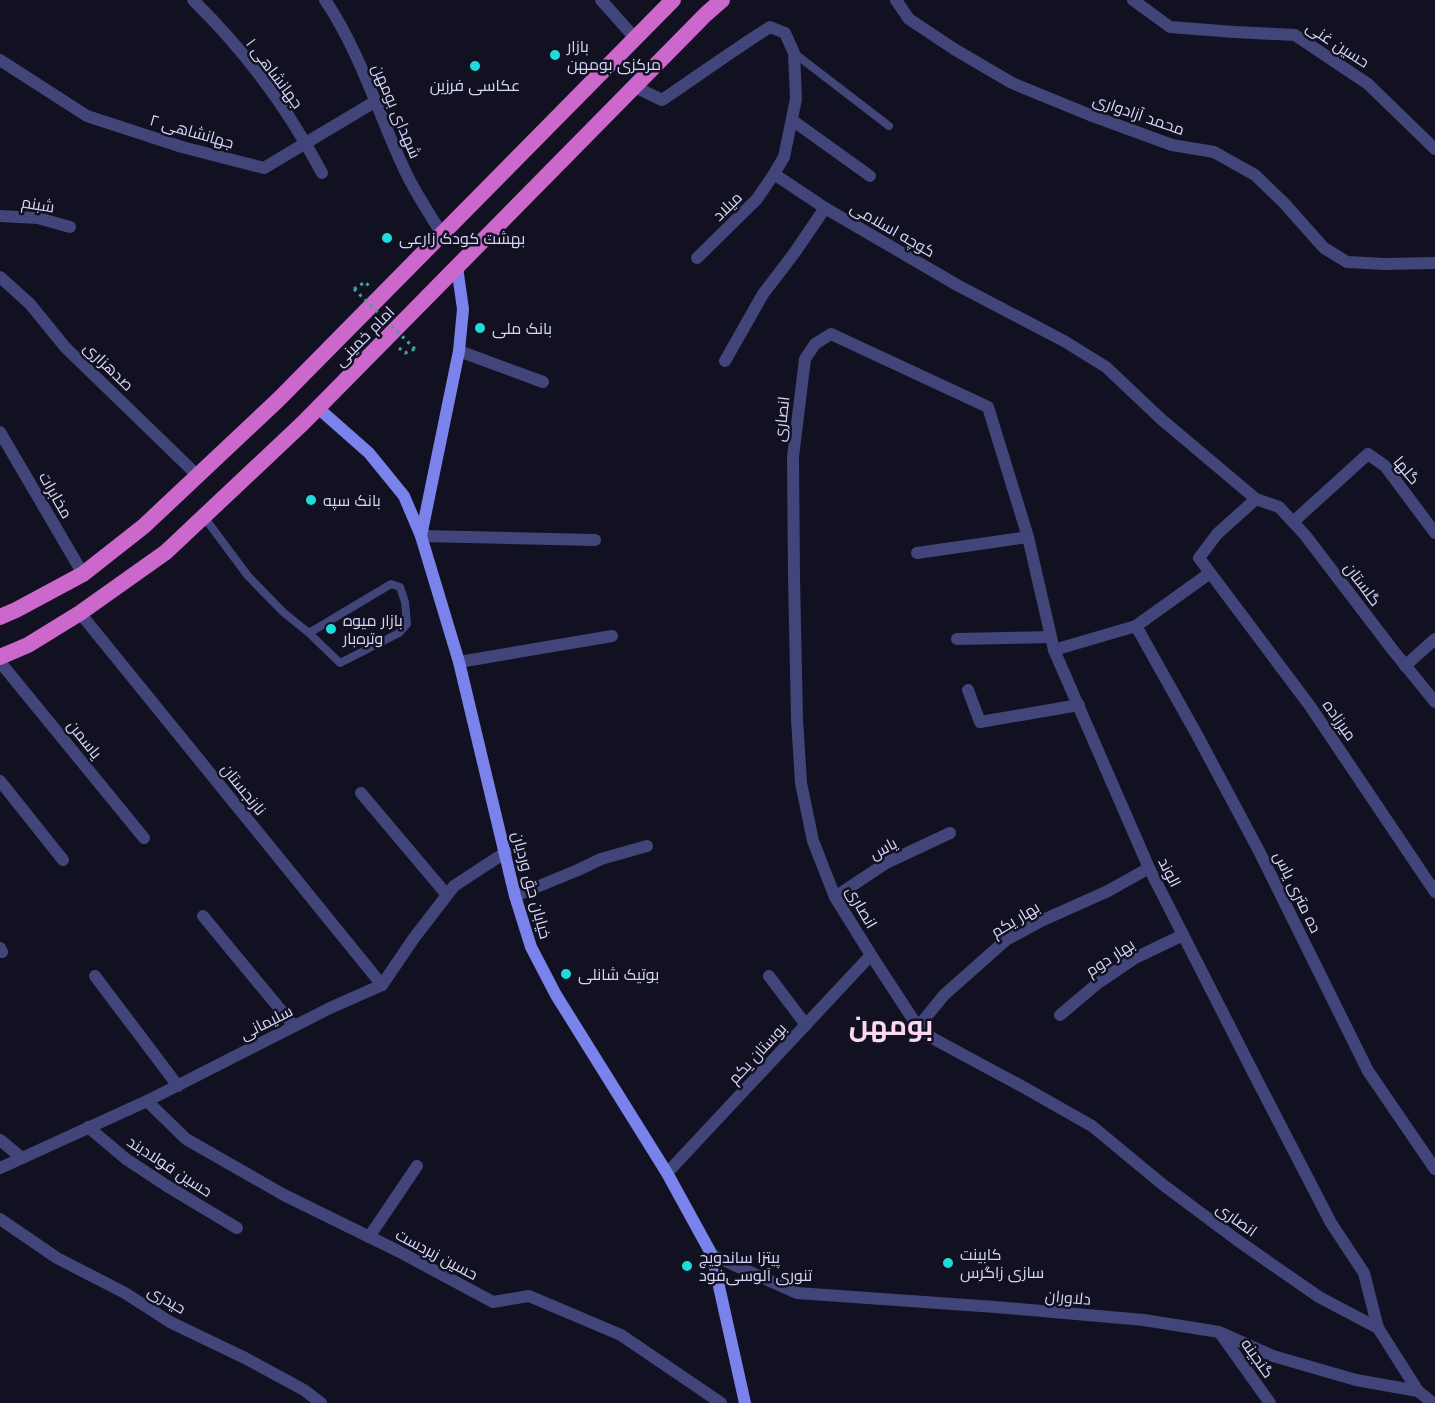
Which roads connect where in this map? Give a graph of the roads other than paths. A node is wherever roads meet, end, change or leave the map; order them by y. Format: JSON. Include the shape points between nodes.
{"nodes":[{"id":1,"x":192,"y":0,"type":"edge"},
{"id":2,"x":325,"y":0,"type":"edge"},
{"id":3,"x":601,"y":0,"type":"edge"},
{"id":4,"x":673,"y":0,"type":"edge"},
{"id":5,"x":722,"y":0,"type":"edge"},
{"id":6,"x":896,"y":0,"type":"edge"},
{"id":7,"x":1133,"y":0,"type":"edge"},
{"id":8,"x":635,"y":38,"type":"junction"},
{"id":9,"x":794,"y":53,"type":"junction"},
{"id":10,"x":0,"y":60,"type":"edge"},
{"id":11,"x":634,"y":87,"type":"junction"},
{"id":12,"x":376,"y":101,"type":"junction"},
{"id":13,"x":792,"y":120,"type":"junction"},
{"id":14,"x":889,"y":126,"type":"dead end"},
{"id":15,"x":306,"y":142,"type":"junction"},
{"id":16,"x":1433,"y":143,"type":"edge"},
{"id":17,"x":322,"y":173,"type":"dead end"},
{"id":18,"x":774,"y":174,"type":"junction"},
{"id":19,"x":870,"y":176,"type":"dead end"},
{"id":20,"x":825,"y":208,"type":"junction"},
{"id":21,"x":0,"y":216,"type":"edge"},
{"id":22,"x":70,"y":227,"type":"dead end"},
{"id":23,"x":442,"y":234,"type":"junction"},
{"id":24,"x":697,"y":258,"type":"dead end"},
{"id":25,"x":1435,"y":263,"type":"edge"},
{"id":26,"x":458,"y":267,"type":"junction"},
{"id":27,"x":0,"y":277,"type":"edge"},
{"id":28,"x":459,"y":351,"type":"junction"},
{"id":29,"x":725,"y":362,"type":"dead end"},
{"id":30,"x":543,"y":382,"type":"dead end"},
{"id":31,"x":988,"y":407,"type":"joint"},
{"id":32,"x":318,"y":408,"type":"junction"},
{"id":33,"x":0,"y":432,"type":"edge"},
{"id":34,"x":198,"y":476,"type":"junction"},
{"id":35,"x":1256,"y":499,"type":"junction"},
{"id":36,"x":204,"y":517,"type":"junction"},
{"id":37,"x":1293,"y":522,"type":"junction"},
{"id":38,"x":1435,"y":533,"type":"edge"},
{"id":39,"x":421,"y":536,"type":"junction"},
{"id":40,"x":1028,"y":537,"type":"junction"},
{"id":41,"x":595,"y":540,"type":"dead end"},
{"id":42,"x":917,"y":553,"type":"dead end"},
{"id":43,"x":1210,"y":573,"type":"junction"},
{"id":44,"x":83,"y":574,"type":"junction"},
{"id":45,"x":80,"y":613,"type":"junction"},
{"id":46,"x":0,"y":617,"type":"edge"},
{"id":47,"x":1136,"y":627,"type":"junction"},
{"id":48,"x":309,"y":633,"type":"junction"},
{"id":49,"x":612,"y":636,"type":"dead end"},
{"id":50,"x":1051,"y":637,"type":"junction"},
{"id":51,"x":957,"y":639,"type":"dead end"},
{"id":52,"x":1435,"y":639,"type":"edge"},
{"id":53,"x":1054,"y":650,"type":"junction"},
{"id":54,"x":0,"y":657,"type":"edge"},
{"id":55,"x":0,"y":662,"type":"edge"},
{"id":56,"x":459,"y":662,"type":"junction"},
{"id":57,"x":1406,"y":666,"type":"junction"},
{"id":58,"x":968,"y":690,"type":"dead end"},
{"id":59,"x":1435,"y":702,"type":"edge"},
{"id":60,"x":1078,"y":705,"type":"junction"},
{"id":61,"x":0,"y":782,"type":"edge"},
{"id":62,"x":361,"y":793,"type":"dead end"},
{"id":63,"x":950,"y":833,"type":"dead end"},
{"id":64,"x":144,"y":838,"type":"dead end"},
{"id":65,"x":647,"y":846,"type":"dead end"},
{"id":66,"x":506,"y":852,"type":"junction"},
{"id":67,"x":63,"y":860,"type":"dead end"},
{"id":68,"x":1149,"y":868,"type":"junction"},
{"id":69,"x":1435,"y":892,"type":"edge"},
{"id":70,"x":447,"y":895,"type":"junction"},
{"id":71,"x":515,"y":896,"type":"junction"},
{"id":72,"x":835,"y":897,"type":"junction"},
{"id":73,"x":203,"y":916,"type":"dead end"},
{"id":74,"x":1184,"y":935,"type":"junction"},
{"id":75,"x":871,"y":955,"type":"junction"},
{"id":76,"x":94,"y":976,"type":"dead end"},
{"id":77,"x":769,"y":976,"type":"dead end"},
{"id":78,"x":382,"y":985,"type":"junction"},
{"id":79,"x":1060,"y":1015,"type":"dead end"},
{"id":80,"x":806,"y":1025,"type":"junction"},
{"id":81,"x":294,"y":1026,"type":"junction"},
{"id":82,"x":918,"y":1027,"type":"junction"},
{"id":83,"x":178,"y":1086,"type":"junction"},
{"id":84,"x":147,"y":1101,"type":"junction"},
{"id":85,"x":88,"y":1127,"type":"junction"},
{"id":86,"x":0,"y":1140,"type":"edge"},
{"id":87,"x":22,"y":1158,"type":"junction"},
{"id":88,"x":417,"y":1166,"type":"dead end"},
{"id":89,"x":0,"y":1168,"type":"edge"},
{"id":90,"x":1435,"y":1168,"type":"edge"},
{"id":91,"x":667,"y":1173,"type":"junction"},
{"id":92,"x":0,"y":1219,"type":"edge"},
{"id":93,"x":237,"y":1228,"type":"dead end"},
{"id":94,"x":369,"y":1237,"type":"junction"},
{"id":95,"x":712,"y":1255,"type":"junction"},
{"id":96,"x":1378,"y":1328,"type":"junction"},
{"id":97,"x":1219,"y":1332,"type":"junction"},
{"id":98,"x":1419,"y":1390,"type":"junction"},
{"id":99,"x":321,"y":1403,"type":"edge"},
{"id":100,"x":721,"y":1403,"type":"edge"},
{"id":101,"x":745,"y":1403,"type":"edge"},
{"id":102,"x":1270,"y":1403,"type":"edge"},
{"id":103,"x":1433,"y":1403,"type":"edge"}],
"edges":[{"from":1,"to":15,"type":"street","name":"جهانشاهی ۱","via":[[266,84]]},
{"from":2,"to":12,"type":"street","name":"شهدای بومهن","via":[[338,18]]},
{"from":3,"to":8,"type":"street"},
{"from":4,"to":8,"type":"highway","name":"امام خمینی"},
{"from":5,"to":11,"type":"highway","name":"امام خمینی"},
{"from":6,"to":25,"type":"street","name":"محمد آزادواری","via":[[909,19],[1012,83],[1172,145],[1214,152],[1255,175],[1324,248],[1347,262]]},
{"from":7,"to":16,"type":"street","name":"حسین غنی","via":[[1170,27],[1295,35],[1368,84]]},
{"from":8,"to":23,"type":"highway","name":"امام خمینی"},
{"from":9,"to":11,"type":"street","via":[[785,33],[770,27],[662,100]]},
{"from":9,"to":13,"type":"street","via":[[796,99]]},
{"from":9,"to":14,"type":"lane"},
{"from":10,"to":15,"type":"street","name":"جهانشاهی ۲","via":[[87,116],[182,147],[264,168]]},
{"from":11,"to":26,"type":"highway","name":"امام خمینی"},
{"from":12,"to":15,"type":"street","name":"جهانشاهی ۲"},
{"from":12,"to":23,"type":"street","name":"شهدای بومهن","via":[[407,176]]},
{"from":13,"to":18,"type":"street","via":[[784,157]]},
{"from":13,"to":19,"type":"street"},
{"from":15,"to":17,"type":"street","name":"جهانشاهی ۱"},
{"from":18,"to":20,"type":"street","name":"کوچه اسلامی"},
{"from":18,"to":24,"type":"street","name":"میلاد","via":[[757,199]]},
{"from":20,"to":29,"type":"street","via":[[763,294]]},
{"from":20,"to":35,"type":"street","name":"کوچه اسلامی","via":[[1106,367]]},
{"from":21,"to":22,"type":"street","name":"شبنم","via":[[38,218]]},
{"from":23,"to":34,"type":"highway","name":"امام خمینی"},
{"from":26,"to":28,"type":"main road","via":[[463,309]]},
{"from":26,"to":32,"type":"highway","name":"امام خمینی"},
{"from":27,"to":34,"type":"street","name":"صدهزاری","via":[[30,304],[65,347]]},
{"from":28,"to":30,"type":"street"},
{"from":28,"to":39,"type":"main road"},
{"from":31,"to":40,"type":"street","name":"الوند"},
{"from":31,"to":72,"type":"street","name":"انصاری","via":[[831,334],[815,344],[805,359],[793,457],[797,719],[801,783],[813,842]]},
{"from":32,"to":36,"type":"highway","name":"امام خمینی"},
{"from":32,"to":39,"type":"main road","name":"خیابان حق وردیان","via":[[369,453],[404,496]]},
{"from":33,"to":44,"type":"street","name":"مخابرات"},
{"from":34,"to":44,"type":"highway","name":"امام خمینی","via":[[144,526]]},
{"from":35,"to":37,"type":"street","name":"گلستان","via":[[1279,507]]},
{"from":35,"to":43,"type":"street","via":[[1198,558]]},
{"from":36,"to":45,"type":"highway","name":"امام خمینی","via":[[166,552]]},
{"from":36,"to":48,"type":"lane","via":[[248,576]]},
{"from":37,"to":38,"type":"street","name":"گلها","via":[[1368,454],[1385,466]]},
{"from":37,"to":57,"type":"street","name":"گلستان"},
{"from":39,"to":41,"type":"street"},
{"from":39,"to":56,"type":"main road","name":"خیابان حق وردیان"},
{"from":40,"to":42,"type":"street"},
{"from":40,"to":50,"type":"street","name":"الوند"},
{"from":43,"to":47,"type":"street"},
{"from":43,"to":69,"type":"street","name":"میرزاده","via":[[1310,706]]},
{"from":44,"to":46,"type":"highway","name":"امام خمینی"},
{"from":45,"to":54,"type":"highway","name":"امام خمینی"},
{"from":45,"to":78,"type":"street","name":"نارنجستان"},
{"from":47,"to":53,"type":"street"},
{"from":47,"to":90,"type":"street","name":"ده متری یاس","via":[[1259,851],[1368,1071]]},
{"from":48,"to":48,"type":"lane","via":[[340,663],[350,658],[399,633],[407,624],[400,587],[391,584]]},
{"from":49,"to":56,"type":"street"},
{"from":50,"to":51,"type":"street"},
{"from":50,"to":53,"type":"street","name":"الوند"},
{"from":52,"to":57,"type":"street"},
{"from":53,"to":60,"type":"street","name":"الوند"},
{"from":55,"to":64,"type":"street","name":"یاسمن"},
{"from":56,"to":66,"type":"main road","name":"خیابان حق وردیان"},
{"from":57,"to":59,"type":"street","name":"گلستان"},
{"from":58,"to":60,"type":"street","via":[[980,722]]},
{"from":60,"to":68,"type":"street","name":"الوند"},
{"from":61,"to":67,"type":"street"},
{"from":62,"to":70,"type":"street"},
{"from":63,"to":72,"type":"street","name":"یاس","via":[[886,863]]},
{"from":65,"to":71,"type":"street","via":[[601,859]]},
{"from":66,"to":70,"type":"street","via":[[454,886]]},
{"from":66,"to":71,"type":"main road","name":"خیابان حق وردیان"},
{"from":68,"to":74,"type":"street","name":"الوند"},
{"from":68,"to":82,"type":"street","name":"بهار یکم","via":[[1006,940],[944,995]]},
{"from":70,"to":78,"type":"street"},
{"from":71,"to":91,"type":"main road","name":"خیابان حق وردیان","via":[[531,946],[556,995]]},
{"from":72,"to":75,"type":"street","name":"انصاری"},
{"from":73,"to":81,"type":"street"},
{"from":74,"to":79,"type":"street","name":"بهار دوم","via":[[1135,958]]},
{"from":74,"to":96,"type":"street","name":"الوند","via":[[1331,1223],[1364,1273]]},
{"from":75,"to":80,"type":"street","name":"بوستان یکم"},
{"from":75,"to":82,"type":"street","name":"انصاری"},
{"from":76,"to":83,"type":"street"},
{"from":77,"to":80,"type":"street"},
{"from":78,"to":81,"type":"street","name":"سلیمانی"},
{"from":80,"to":91,"type":"street","name":"بوستان یکم"},
{"from":81,"to":83,"type":"street","name":"سلیمانی"},
{"from":82,"to":96,"type":"street","name":"انصاری","via":[[1092,1126],[1237,1240],[1319,1297]]},
{"from":83,"to":84,"type":"street","name":"سلیمانی"},
{"from":84,"to":85,"type":"street","name":"سلیمانی"},
{"from":84,"to":94,"type":"street","name":"حسین زبردست","via":[[186,1139],[284,1195]]},
{"from":85,"to":87,"type":"street","name":"سلیمانی"},
{"from":85,"to":93,"type":"street","name":"حسین فولادبند","via":[[126,1159]]},
{"from":86,"to":87,"type":"street"},
{"from":87,"to":89,"type":"street","name":"سلیمانی"},
{"from":88,"to":94,"type":"street"},
{"from":91,"to":95,"type":"main road","name":"خیابان حق وردیان"},
{"from":92,"to":99,"type":"street","name":"حیدری","via":[[57,1258],[125,1293],[170,1322],[304,1390]]},
{"from":94,"to":100,"type":"street","name":"حسین زبردست","via":[[493,1302],[529,1296],[621,1335]]},
{"from":95,"to":97,"type":"street","name":"دلاوران","via":[[797,1293],[1144,1320]]},
{"from":95,"to":101,"type":"main road","name":"خیابان حق وردیان"},
{"from":96,"to":98,"type":"street","name":"انصاری"},
{"from":97,"to":98,"type":"street","name":"دلاوران","via":[[1273,1356],[1356,1380]]},
{"from":97,"to":102,"type":"street","name":"گنجینه"},
{"from":98,"to":103,"type":"street","name":"انصاری"}]}
